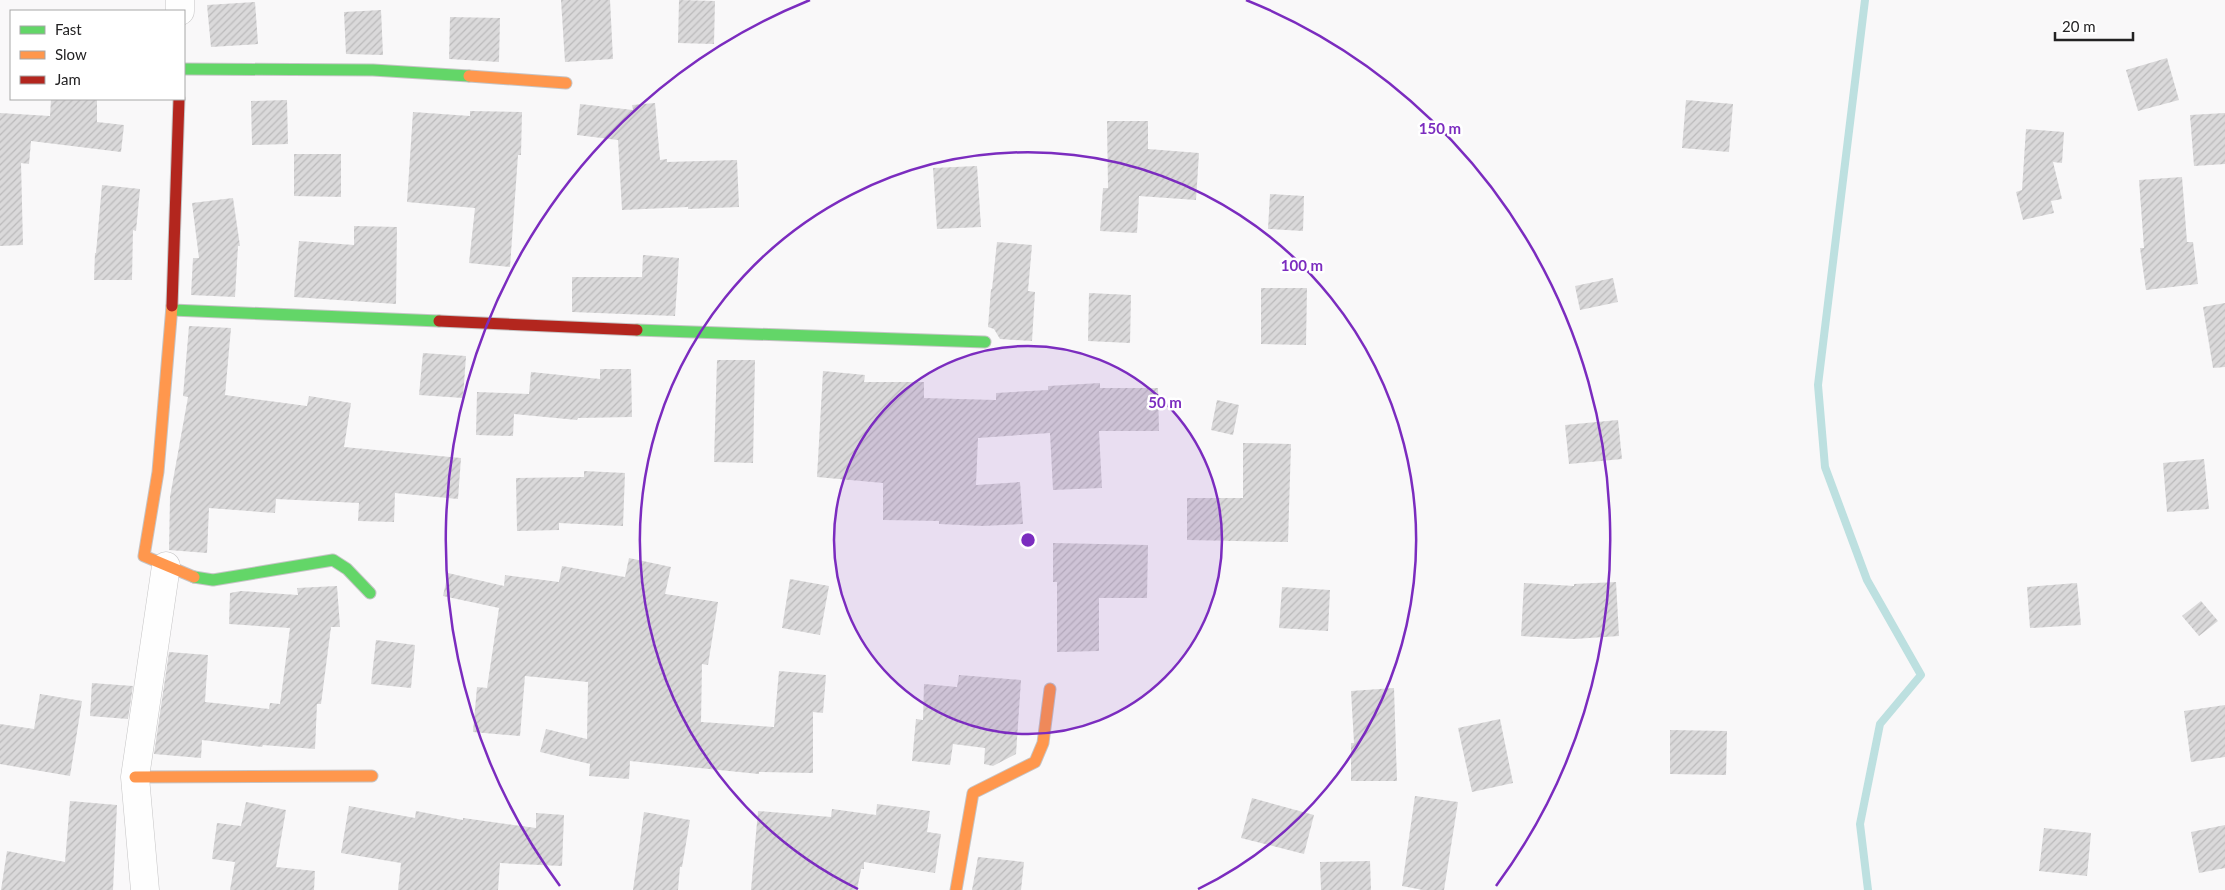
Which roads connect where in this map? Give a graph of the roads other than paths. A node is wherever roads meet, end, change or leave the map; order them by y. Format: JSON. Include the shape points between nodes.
{"nodes":[{"id":1,"x":185,"y":69,"type":"edge"},
{"id":2,"x":566,"y":84,"type":"dead end"},
{"id":3,"x":180,"y":100,"type":"edge"},
{"id":4,"x":172,"y":310,"type":"junction"},
{"id":5,"x":985,"y":342,"type":"dead end"},
{"id":6,"x":166,"y":566,"type":"junction"},
{"id":7,"x":370,"y":593,"type":"dead end"},
{"id":8,"x":1050,"y":689,"type":"dead end"},
{"id":9,"x":372,"y":776,"type":"dead end"},
{"id":10,"x":135,"y":777,"type":"junction"},
{"id":11,"x":145,"y":890,"type":"edge"},
{"id":12,"x":956,"y":890,"type":"edge"}],
"edges":[{"from":1,"to":2,"type":"street","via":[[373,70]]},
{"from":3,"to":4,"type":"street"},
{"from":4,"to":5,"type":"street","via":[[553,328]]},
{"from":4,"to":6,"type":"street","via":[[158,472],[144,556]]},
{"from":6,"to":7,"type":"street","via":[[191,577],[213,580],[333,560],[347,569]]},
{"from":6,"to":10,"type":"street"},
{"from":8,"to":12,"type":"street","via":[[1044,743],[1035,762],[972,793]]},
{"from":9,"to":10,"type":"street"},
{"from":10,"to":11,"type":"street"}]}
